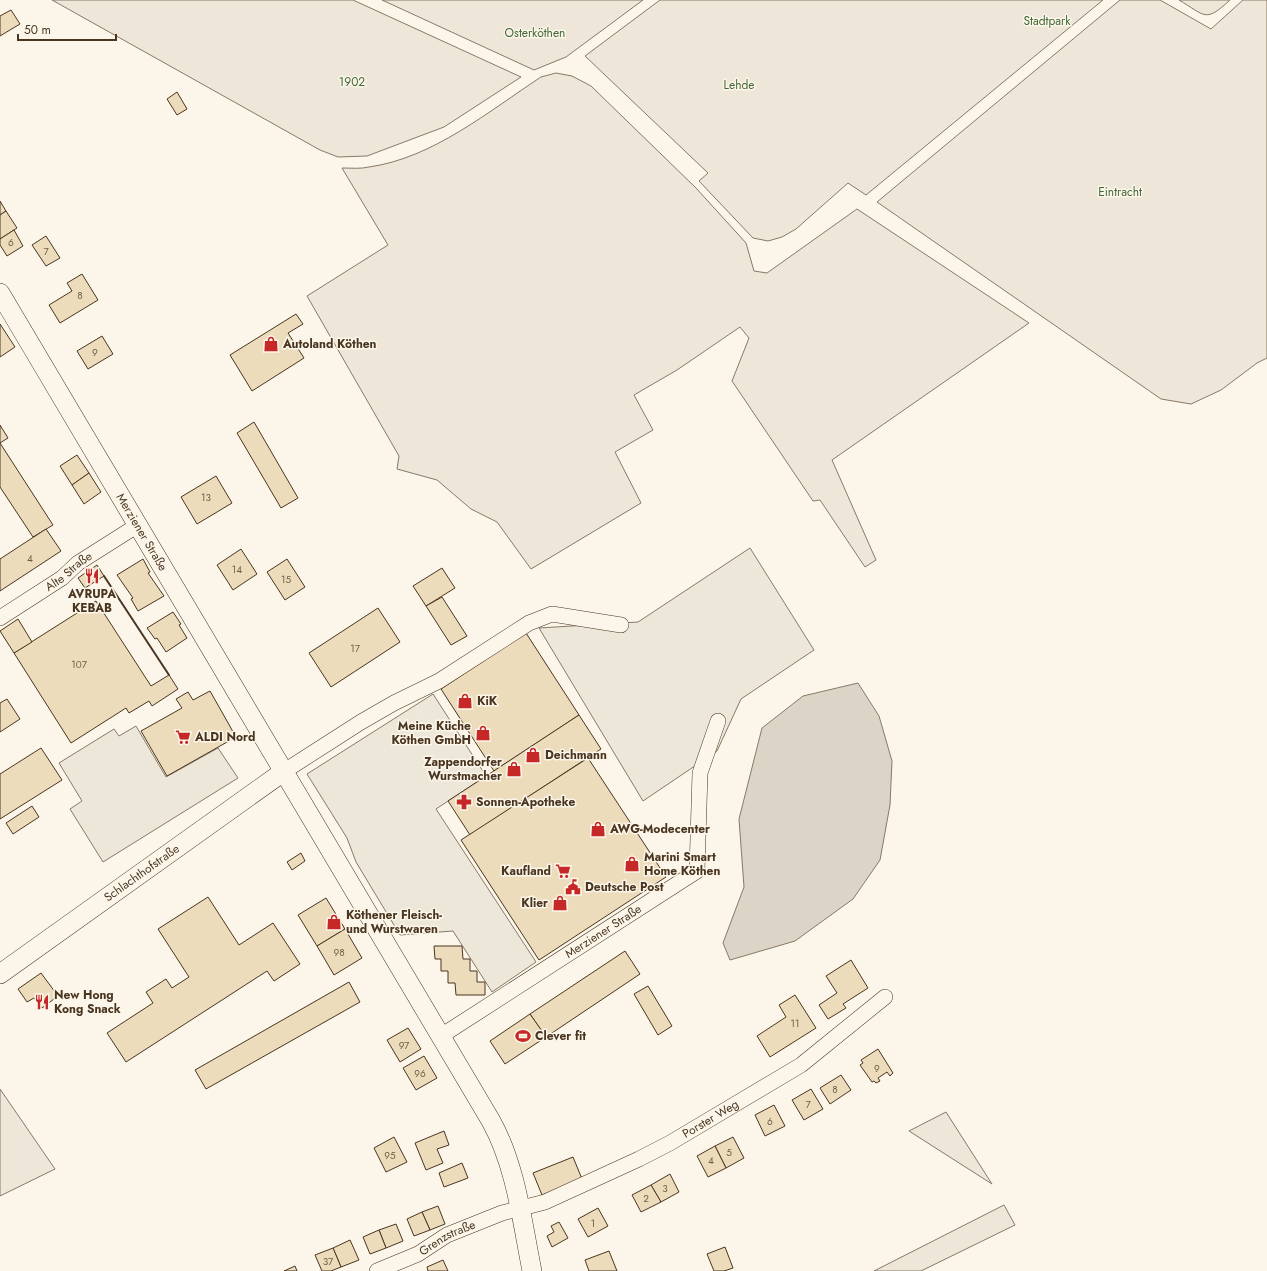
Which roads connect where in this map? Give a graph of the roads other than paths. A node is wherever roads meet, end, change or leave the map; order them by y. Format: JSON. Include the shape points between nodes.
{"nodes":[{"id":1,"x":0,"y":293,"type":"edge"},
{"id":2,"x":138,"y":526,"type":"junction"},
{"id":3,"x":0,"y":618,"type":"edge"},
{"id":4,"x":621,"y":625,"type":"dead end"},
{"id":5,"x":718,"y":721,"type":"dead end"},
{"id":6,"x":283,"y":772,"type":"junction"},
{"id":7,"x":0,"y":974,"type":"edge"},
{"id":8,"x":885,"y":998,"type":"dead end"},
{"id":9,"x":442,"y":1036,"type":"junction"},
{"id":10,"x":519,"y":1210,"type":"junction"},
{"id":11,"x":377,"y":1271,"type":"edge"},
{"id":12,"x":532,"y":1271,"type":"edge"}],
"edges":[{"from":1,"to":2,"type":"main road","name":"Merziener Straße"},
{"from":2,"to":3,"type":"street","name":"Alte Straße"},
{"from":2,"to":6,"type":"main road","name":"Merziener Straße"},
{"from":4,"to":6,"type":"street","via":[[552,614],[529,623],[439,681],[374,714]]},
{"from":5,"to":9,"type":"street","name":"Merziener Straße","via":[[700,773],[697,871]]},
{"from":6,"to":7,"type":"main road","name":"Schlachthofstraße"},
{"from":6,"to":9,"type":"main road","name":"Merziener Straße"},
{"from":8,"to":10,"type":"street","name":"Porster Weg","via":[[801,1065],[676,1139],[640,1159],[545,1202]]},
{"from":9,"to":10,"type":"main road","name":"Merziener Straße","via":[[502,1142]]},
{"from":10,"to":11,"type":"street","name":"Grenzstraße","via":[[490,1217],[447,1235],[418,1254]]},
{"from":10,"to":12,"type":"main road","name":"Merziener Straße"}]}
